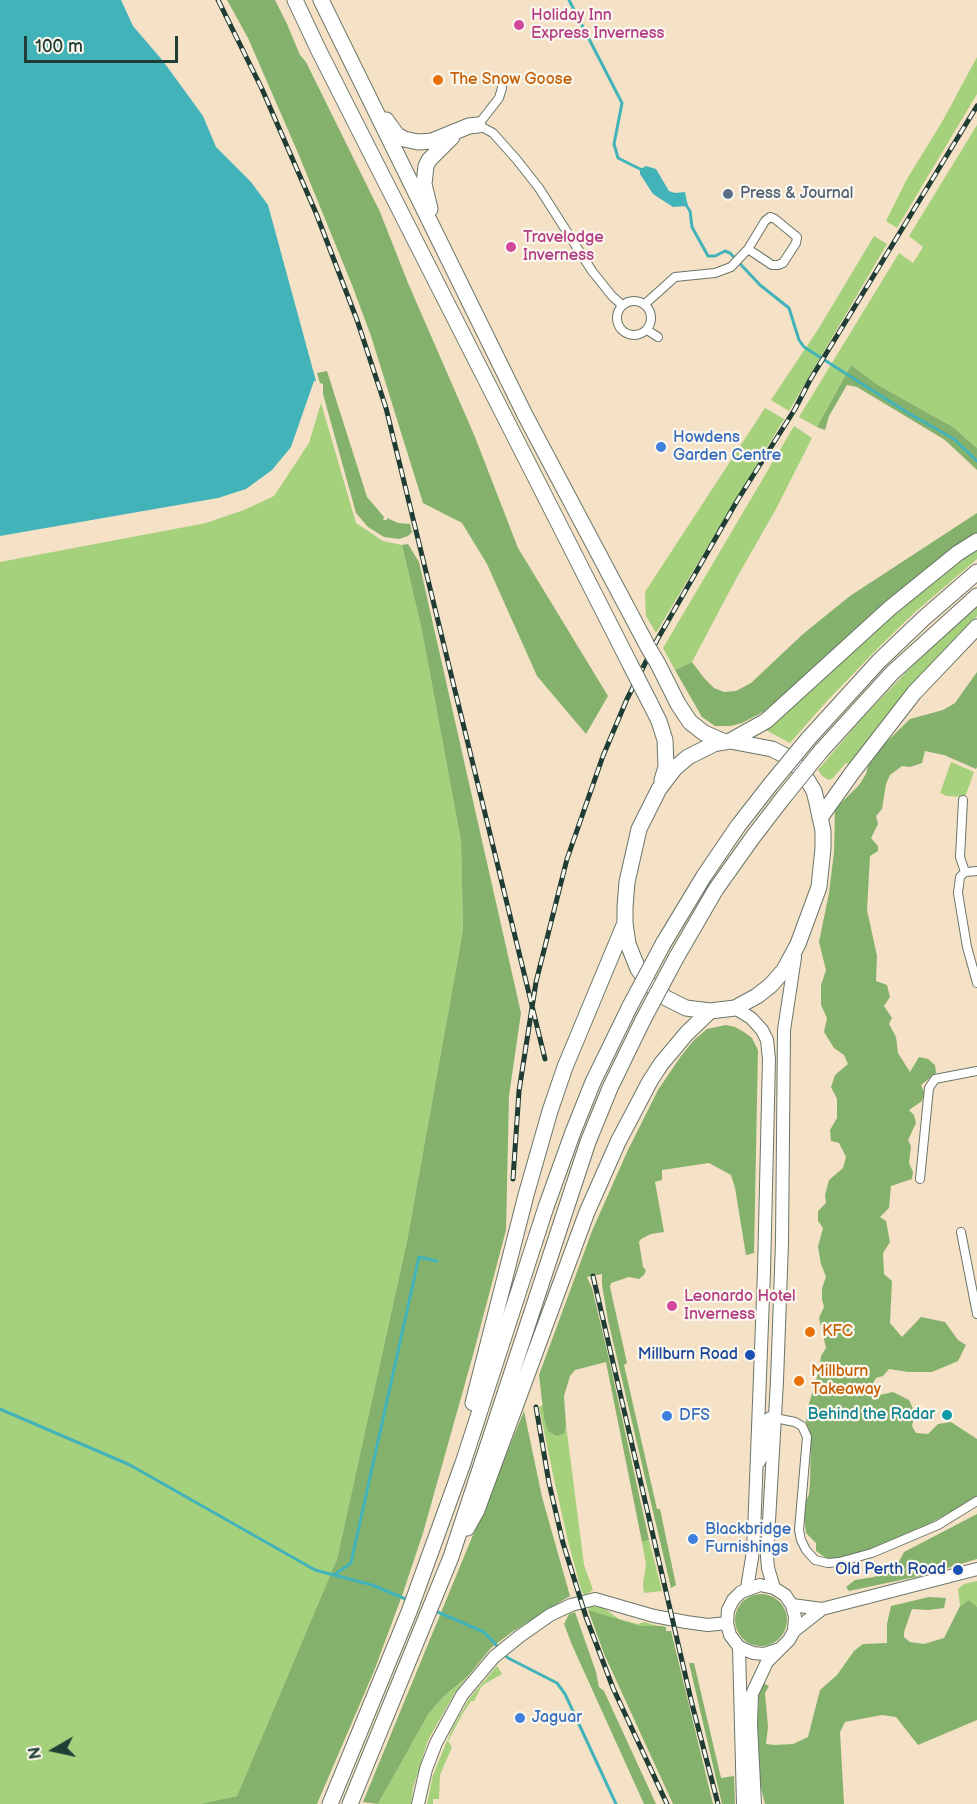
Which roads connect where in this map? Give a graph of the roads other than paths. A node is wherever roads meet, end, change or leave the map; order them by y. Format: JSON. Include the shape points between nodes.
{"nodes":[{"id":1,"x":295,"y":0,"type":"edge"},
{"id":2,"x":321,"y":0,"type":"edge"},
{"id":3,"x":342,"y":45,"type":"junction"},
{"id":4,"x":502,"y":79,"type":"dead end"},
{"id":5,"x":478,"y":125,"type":"junction"},
{"id":6,"x":457,"y":132,"type":"junction"},
{"id":7,"x":748,"y":249,"type":"junction"},
{"id":8,"x":458,"y":280,"type":"junction"},
{"id":9,"x":645,"y":304,"type":"junction"},
{"id":10,"x":622,"y":305,"type":"junction"},
{"id":11,"x":646,"y":330,"type":"junction"},
{"id":12,"x":658,"y":337,"type":"dead end"},
{"id":13,"x":977,"y":541,"type":"edge"},
{"id":14,"x":977,"y":572,"type":"edge"},
{"id":15,"x":977,"y":596,"type":"edge"},
{"id":16,"x":977,"y":627,"type":"edge"},
{"id":17,"x":727,"y":741,"type":"junction"},
{"id":18,"x":659,"y":789,"type":"junction"},
{"id":19,"x":963,"y":800,"type":"dead end"},
{"id":20,"x":820,"y":818,"type":"junction"},
{"id":21,"x":977,"y":871,"type":"edge"},
{"id":22,"x":965,"y":872,"type":"junction"},
{"id":23,"x":624,"y":923,"type":"junction"},
{"id":24,"x":798,"y":944,"type":"junction"},
{"id":25,"x":977,"y":983,"type":"edge"},
{"id":26,"x":735,"y":1008,"type":"junction"},
{"id":27,"x":710,"y":1011,"type":"junction"},
{"id":28,"x":977,"y":1071,"type":"edge"},
{"id":29,"x":920,"y":1179,"type":"dead end"},
{"id":30,"x":961,"y":1232,"type":"dead end"},
{"id":31,"x":977,"y":1314,"type":"edge"},
{"id":32,"x":775,"y":1418,"type":"junction"},
{"id":33,"x":463,"y":1463,"type":"junction"},
{"id":34,"x":756,"y":1468,"type":"junction"},
{"id":35,"x":977,"y":1501,"type":"edge"},
{"id":36,"x":451,"y":1557,"type":"junction"},
{"id":37,"x":977,"y":1569,"type":"edge"},
{"id":38,"x":747,"y":1588,"type":"junction"},
{"id":39,"x":774,"y":1588,"type":"junction"},
{"id":40,"x":792,"y":1605,"type":"junction"},
{"id":41,"x":822,"y":1609,"type":"junction"},
{"id":42,"x":727,"y":1623,"type":"junction"},
{"id":43,"x":794,"y":1631,"type":"junction"},
{"id":44,"x":739,"y":1647,"type":"junction"},
{"id":45,"x":780,"y":1648,"type":"junction"},
{"id":46,"x":330,"y":1804,"type":"edge"},
{"id":47,"x":350,"y":1804,"type":"edge"},
{"id":48,"x":418,"y":1804,"type":"edge"},
{"id":49,"x":743,"y":1804,"type":"edge"},
{"id":50,"x":755,"y":1804,"type":"edge"}],
"edges":[{"from":1,"to":18,"type":"highway","bridge":true,"via":[[663,730],[666,767]]},
{"from":2,"to":3,"type":"highway"},
{"from":3,"to":6,"type":"highway","via":[[397,135],[412,142],[426,142]]},
{"from":3,"to":8,"type":"highway"},
{"from":4,"to":5,"type":"street","via":[[499,98]]},
{"from":5,"to":6,"type":"highway"},
{"from":5,"to":10,"type":"street","via":[[493,133],[517,160],[592,272]]},
{"from":6,"to":8,"type":"highway","via":[[429,160],[424,184]]},
{"from":7,"to":7,"type":"street","via":[[770,218],[797,237],[783,263],[778,265]]},
{"from":7,"to":9,"type":"street","via":[[722,271],[675,277]]},
{"from":8,"to":17,"type":"highway","bridge":true,"via":[[682,710],[704,733]]},
{"from":9,"to":10,"type":"street","via":[[636,300]]},
{"from":9,"to":11,"type":"street","via":[[651,314]]},
{"from":10,"to":11,"type":"street","via":[[617,319],[622,335]]},
{"from":11,"to":12,"type":"street"},
{"from":13,"to":17,"type":"highway","via":[[890,608],[766,721]]},
{"from":14,"to":33,"type":"highway","bridge":true,"via":[[879,661],[808,739],[738,826],[663,944],[593,1082],[569,1143]]},
{"from":15,"to":36,"type":"highway","bridge":true,"via":[[892,673],[821,751],[717,889],[676,958],[610,1088],[588,1142]]},
{"from":16,"to":20,"type":"highway","via":[[914,693]]},
{"from":17,"to":18,"type":"highway","via":[[688,757]]},
{"from":17,"to":20,"type":"highway","via":[[758,745],[795,762],[809,782]]},
{"from":18,"to":23,"type":"highway","via":[[639,829],[627,882]]},
{"from":19,"to":22,"type":"street","via":[[960,857]]},
{"from":20,"to":24,"type":"highway","via":[[823,848],[819,887]]},
{"from":21,"to":22,"type":"street"},
{"from":22,"to":25,"type":"street","via":[[958,893]]},
{"from":23,"to":27,"type":"highway","via":[[638,969],[649,984],[686,1008]]},
{"from":23,"to":33,"type":"highway","via":[[550,1111],[473,1402]]},
{"from":24,"to":26,"type":"highway","via":[[771,986]]},
{"from":24,"to":32,"type":"main road","via":[[784,1030]]},
{"from":26,"to":27,"type":"highway"},
{"from":26,"to":34,"type":"main road","via":[[758,1024],[768,1048]]},
{"from":27,"to":36,"type":"highway","via":[[661,1064],[618,1142],[587,1212],[477,1510]]},
{"from":28,"to":29,"type":"street","via":[[935,1079],[928,1088]]},
{"from":30,"to":31,"type":"street"},
{"from":32,"to":34,"type":"main road","via":[[766,1422],[764,1451]]},
{"from":32,"to":35,"type":"street","via":[[802,1426],[807,1437],[799,1530],[806,1550],[815,1560],[839,1562],[872,1553],[938,1525]]},
{"from":32,"to":39,"type":"main road","via":[[767,1556]]},
{"from":33,"to":46,"type":"highway","via":[[409,1612]]},
{"from":34,"to":38,"type":"main road"},
{"from":36,"to":47,"type":"highway"},
{"from":37,"to":41,"type":"main road"},
{"from":38,"to":39,"type":"main road"},
{"from":38,"to":42,"type":"main road","via":[[733,1600]]},
{"from":39,"to":40,"type":"main road"},
{"from":40,"to":41,"type":"main road"},
{"from":40,"to":43,"type":"main road"},
{"from":41,"to":43,"type":"main road"},
{"from":42,"to":44,"type":"main road"},
{"from":42,"to":48,"type":"main road","via":[[708,1625],[654,1617],[595,1599],[550,1615],[501,1651],[462,1695],[436,1743]]},
{"from":43,"to":45,"type":"main road"},
{"from":44,"to":45,"type":"main road","via":[[764,1654]]},
{"from":44,"to":49,"type":"main road"},
{"from":45,"to":50,"type":"main road","via":[[766,1662],[752,1694]]}]}
